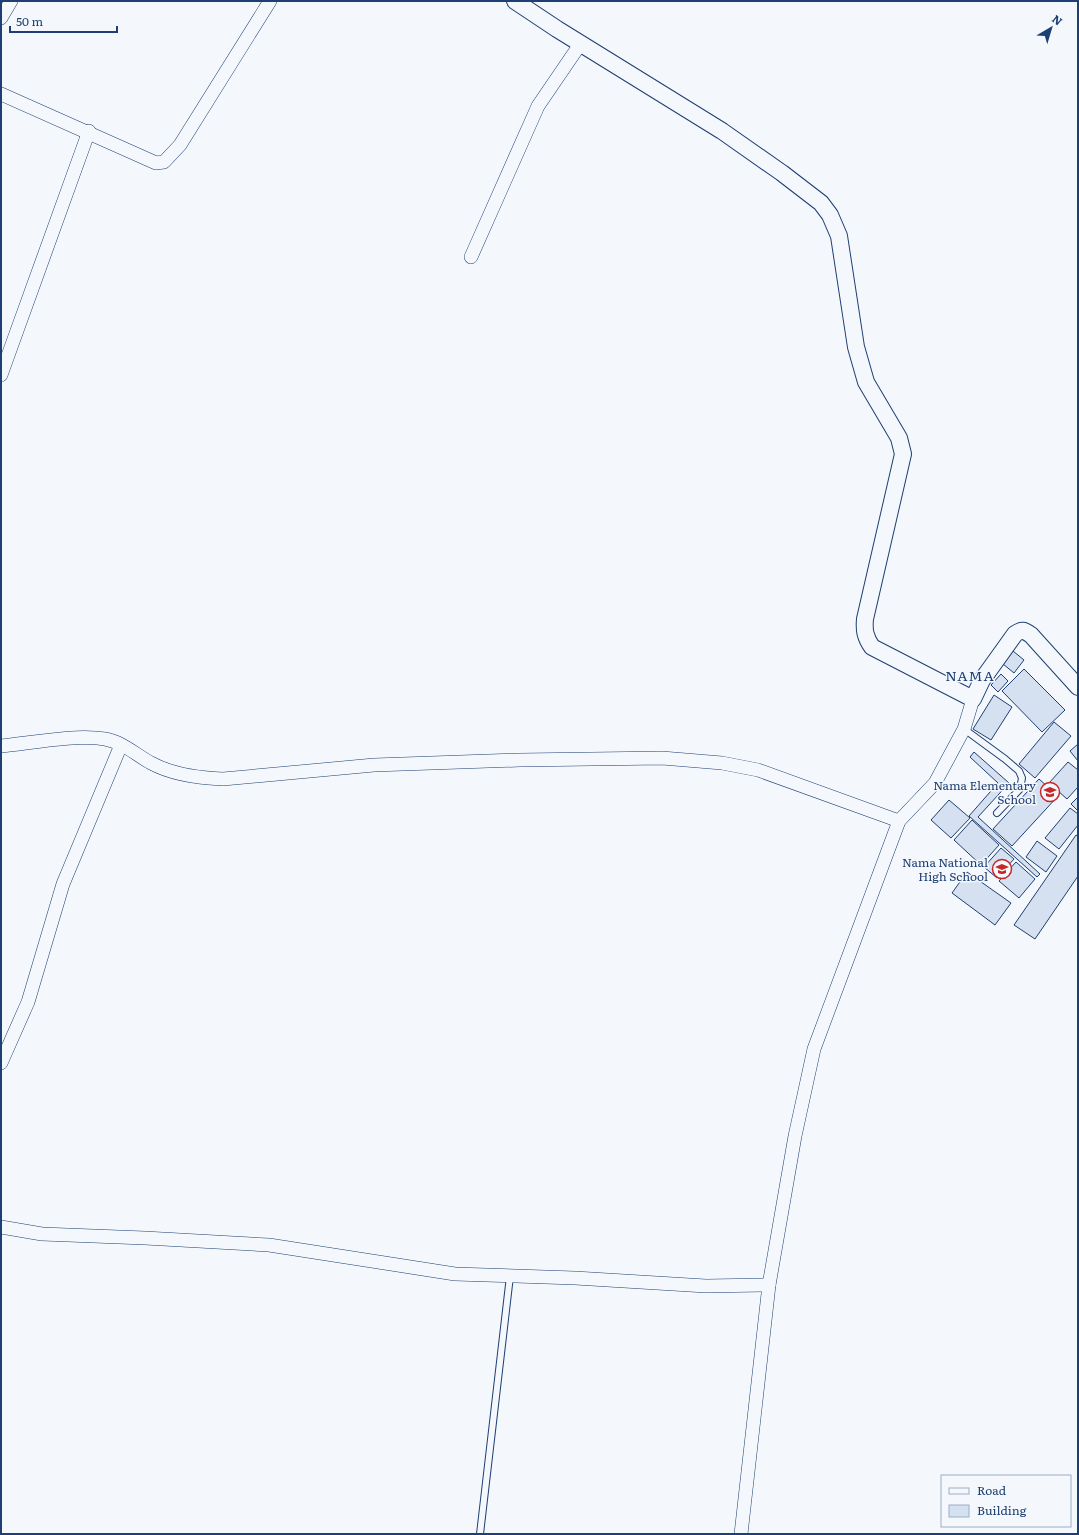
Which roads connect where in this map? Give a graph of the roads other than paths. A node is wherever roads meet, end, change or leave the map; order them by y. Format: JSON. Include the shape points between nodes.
{"nodes":[{"id":1,"x":11,"y":1,"type":"edge"},
{"id":2,"x":270,"y":1,"type":"edge"},
{"id":3,"x":515,"y":1,"type":"edge"},
{"id":4,"x":1,"y":18,"type":"edge"},
{"id":5,"x":581,"y":43,"type":"junction"},
{"id":6,"x":1,"y":94,"type":"edge"},
{"id":7,"x":89,"y":131,"type":"junction"},
{"id":8,"x":471,"y":257,"type":"dead end"},
{"id":9,"x":1,"y":375,"type":"edge"},
{"id":10,"x":1078,"y":687,"type":"edge"},
{"id":11,"x":973,"y":699,"type":"junction"},
{"id":12,"x":964,"y":729,"type":"junction"},
{"id":13,"x":121,"y":744,"type":"junction"},
{"id":14,"x":1,"y":746,"type":"edge"},
{"id":15,"x":997,"y":813,"type":"dead end"},
{"id":16,"x":899,"y":821,"type":"junction"},
{"id":17,"x":1,"y":1063,"type":"edge"},
{"id":18,"x":1,"y":1227,"type":"edge"},
{"id":19,"x":510,"y":1276,"type":"junction"},
{"id":20,"x":768,"y":1285,"type":"junction"},
{"id":21,"x":480,"y":1534,"type":"edge"},
{"id":22,"x":741,"y":1534,"type":"edge"}],
"edges":[{"from":1,"to":4,"type":"street"},
{"from":2,"to":7,"type":"street","via":[[180,145],[168,160],[156,163]]},
{"from":3,"to":5,"type":"street"},
{"from":5,"to":8,"type":"street","via":[[538,106]]},
{"from":5,"to":11,"type":"street","via":[[722,131],[821,203],[830,215],[839,236],[856,346],[866,382],[899,438],[903,454],[865,619],[866,639],[872,647],[883,654]]},
{"from":6,"to":7,"type":"street"},
{"from":7,"to":9,"type":"street"},
{"from":10,"to":11,"type":"street","via":[[1031,635],[1025,630],[1020,630],[982,680]]},
{"from":11,"to":12,"type":"street"},
{"from":12,"to":15,"type":"lane","via":[[1020,771],[1020,789]]},
{"from":12,"to":16,"type":"street","via":[[935,783]]},
{"from":13,"to":14,"type":"street","via":[[96,738]]},
{"from":13,"to":16,"type":"street","via":[[152,764],[172,771],[199,778],[223,779],[374,765],[514,760],[662,758],[722,763],[758,770]]},
{"from":13,"to":17,"type":"street","via":[[63,884],[28,1002]]},
{"from":16,"to":20,"type":"street","via":[[814,1049],[796,1129]]},
{"from":18,"to":19,"type":"street","via":[[42,1234],[269,1245],[455,1274]]},
{"from":19,"to":20,"type":"street","via":[[706,1286]]},
{"from":19,"to":21,"type":"lane"},
{"from":20,"to":22,"type":"street"}]}
